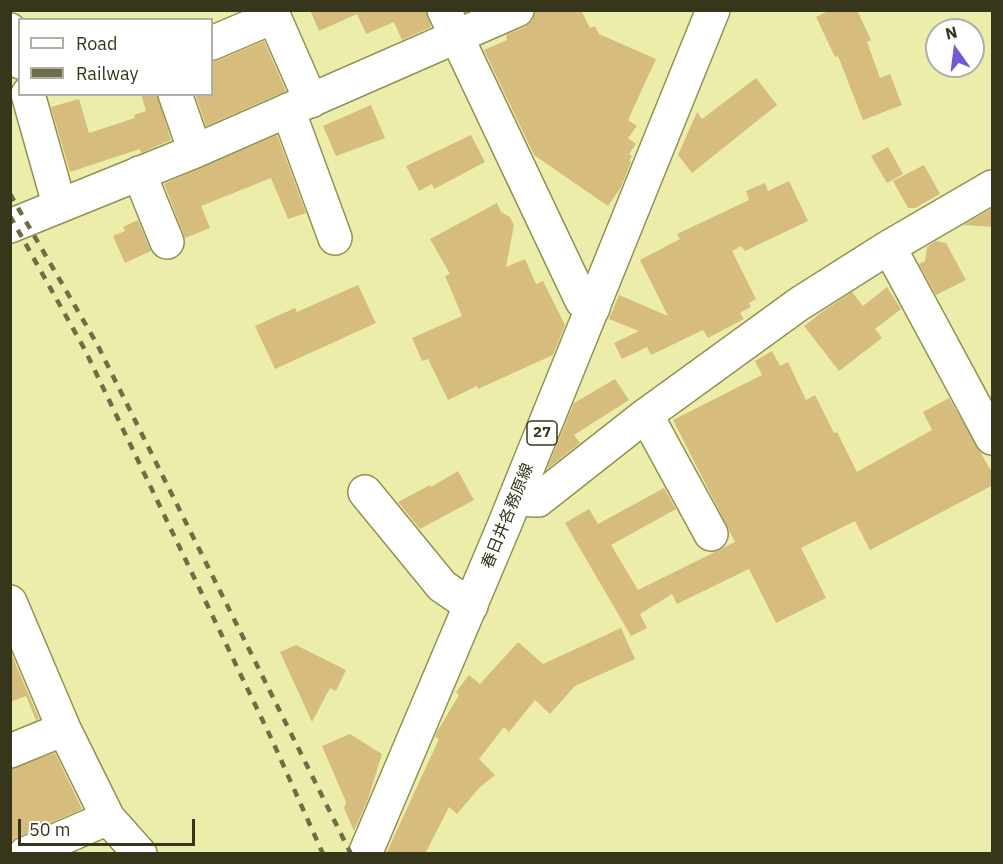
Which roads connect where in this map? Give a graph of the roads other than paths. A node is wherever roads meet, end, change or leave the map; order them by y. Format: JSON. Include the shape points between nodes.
{"nodes":[{"id":1,"x":516,"y":10,"type":"edge"},
{"id":2,"x":713,"y":10,"type":"edge"},
{"id":3,"x":272,"y":14,"type":"edge"},
{"id":4,"x":450,"y":24,"type":"edge"},
{"id":5,"x":10,"y":30,"type":"edge"},
{"id":6,"x":213,"y":43,"type":"edge"},
{"id":7,"x":18,"y":56,"type":"edge"},
{"id":8,"x":29,"y":96,"type":"edge"},
{"id":9,"x":176,"y":96,"type":"edge"},
{"id":10,"x":299,"y":105,"type":"junction"},
{"id":11,"x":195,"y":151,"type":"junction"},
{"id":12,"x":139,"y":173,"type":"junction"},
{"id":13,"x":993,"y":187,"type":"edge"},
{"id":14,"x":59,"y":204,"type":"junction"},
{"id":15,"x":10,"y":226,"type":"edge"},
{"id":16,"x":335,"y":238,"type":"dead end"},
{"id":17,"x":167,"y":242,"type":"dead end"},
{"id":18,"x":890,"y":247,"type":"junction"},
{"id":19,"x":593,"y":308,"type":"junction"},
{"id":20,"x":646,"y":415,"type":"junction"},
{"id":21,"x":993,"y":438,"type":"edge"},
{"id":22,"x":365,"y":492,"type":"dead end"},
{"id":23,"x":515,"y":499,"type":"junction"},
{"id":24,"x":711,"y":534,"type":"dead end"},
{"id":25,"x":10,"y":602,"type":"edge"},
{"id":26,"x":471,"y":606,"type":"junction"},
{"id":27,"x":19,"y":642,"type":"edge"},
{"id":28,"x":64,"y":729,"type":"junction"},
{"id":29,"x":10,"y":751,"type":"edge"},
{"id":30,"x":108,"y":818,"type":"junction"},
{"id":31,"x":25,"y":854,"type":"edge"},
{"id":32,"x":141,"y":854,"type":"edge"},
{"id":33,"x":365,"y":854,"type":"edge"}],
"edges":[{"from":1,"to":4,"type":"street"},
{"from":2,"to":19,"type":"street","name":"春日井各務原線","number":"27"},
{"from":3,"to":6,"type":"street"},
{"from":3,"to":10,"type":"street"},
{"from":4,"to":10,"type":"street"},
{"from":4,"to":19,"type":"street","via":[[582,301]]},
{"from":5,"to":7,"type":"street"},
{"from":8,"to":14,"type":"street"},
{"from":9,"to":11,"type":"street"},
{"from":10,"to":11,"type":"street"},
{"from":10,"to":16,"type":"street"},
{"from":11,"to":12,"type":"street"},
{"from":12,"to":14,"type":"street"},
{"from":12,"to":17,"type":"street"},
{"from":13,"to":18,"type":"street"},
{"from":14,"to":15,"type":"street"},
{"from":18,"to":20,"type":"street","via":[[799,304]]},
{"from":18,"to":21,"type":"street"},
{"from":19,"to":23,"type":"street","name":"春日井各務原線","number":"27"},
{"from":20,"to":23,"type":"street","via":[[538,500]]},
{"from":20,"to":24,"type":"street"},
{"from":22,"to":26,"type":"street","via":[[442,586]]},
{"from":23,"to":26,"type":"street","name":"春日井各務原線","number":"27"},
{"from":25,"to":27,"type":"street"},
{"from":26,"to":33,"type":"street","name":"春日井各務原線","number":"27"},
{"from":27,"to":28,"type":"street"},
{"from":28,"to":29,"type":"street"},
{"from":28,"to":30,"type":"street"},
{"from":30,"to":31,"type":"street"},
{"from":30,"to":32,"type":"street"}]}
